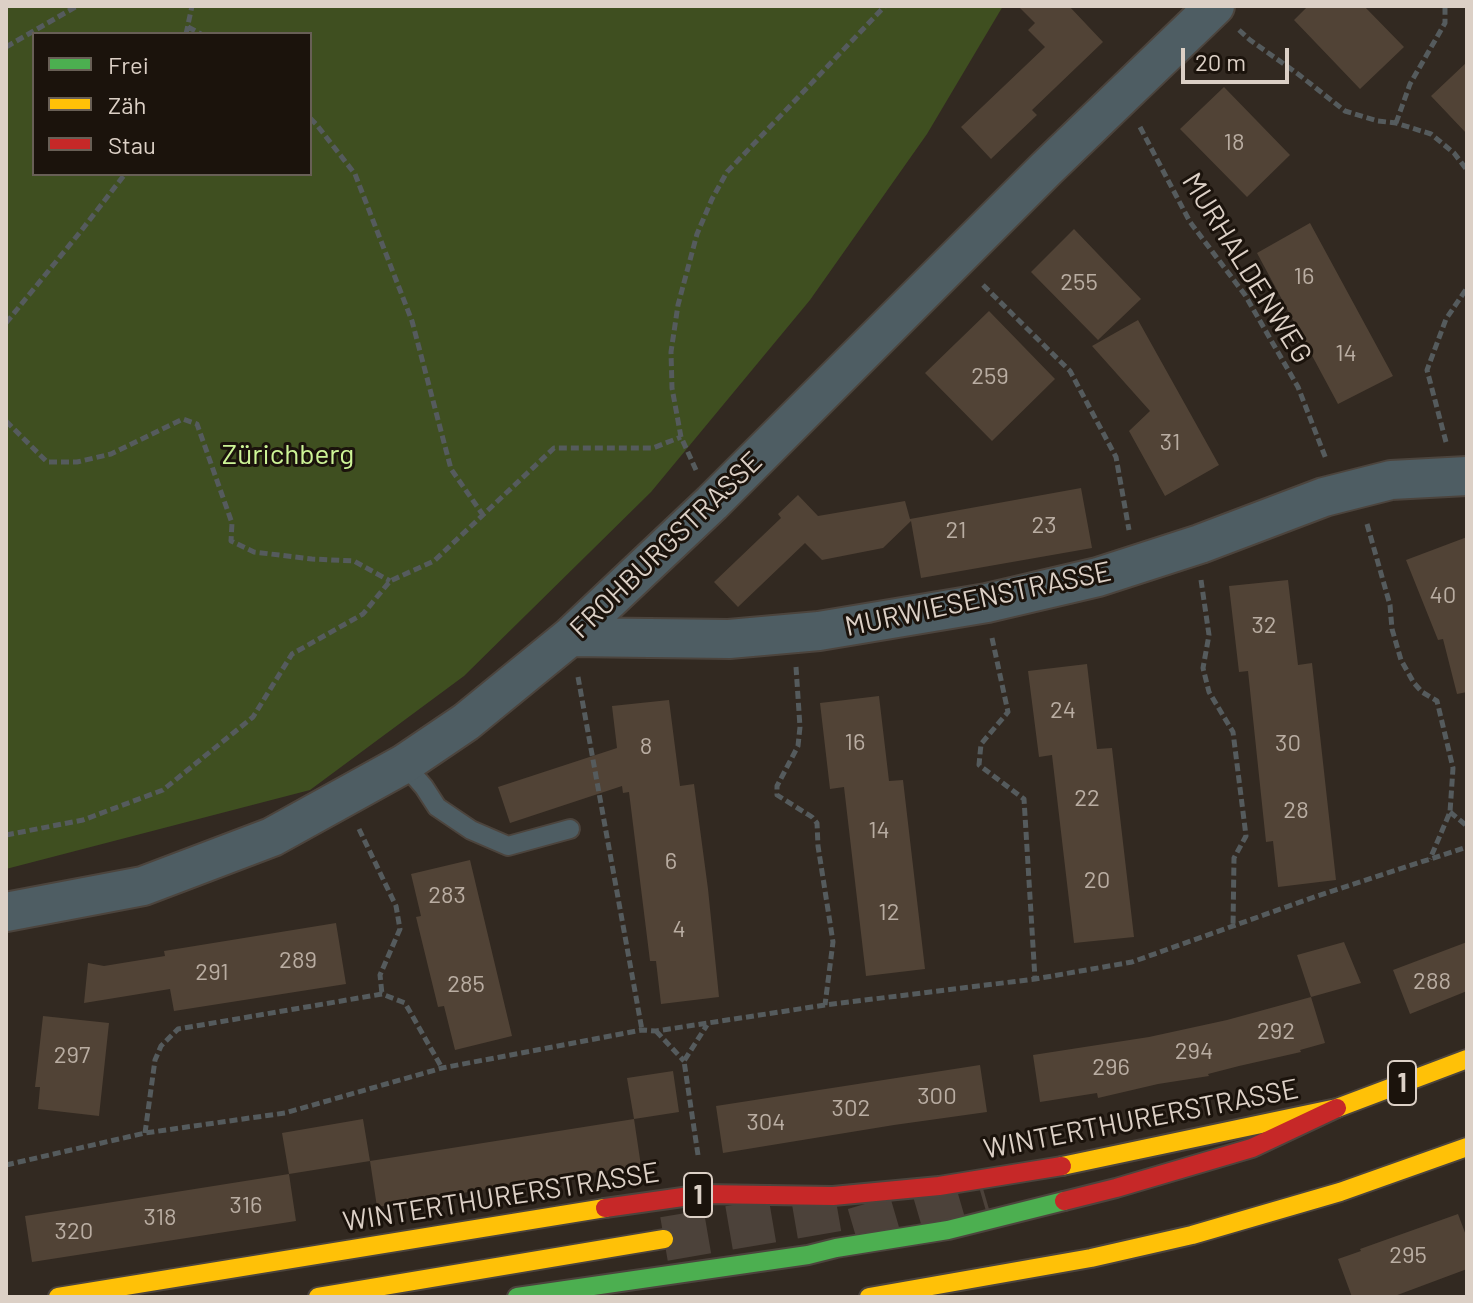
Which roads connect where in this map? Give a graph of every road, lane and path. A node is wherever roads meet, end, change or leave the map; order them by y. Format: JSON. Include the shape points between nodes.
{"nodes":[{"id":1,"x":77,"y":6,"type":"edge"},
{"id":2,"x":192,"y":6,"type":"edge"},
{"id":3,"x":885,"y":6,"type":"edge"},
{"id":4,"x":1445,"y":6,"type":"edge"},
{"id":5,"x":1227,"y":17,"type":"edge"},
{"id":6,"x":187,"y":30,"type":"edge"},
{"id":7,"x":6,"y":47,"type":"edge"},
{"id":8,"x":312,"y":120,"type":"edge"},
{"id":9,"x":1396,"y":123,"type":"junction"},
{"id":10,"x":1138,"y":125,"type":"dead end"},
{"id":11,"x":1467,"y":170,"type":"edge"},
{"id":12,"x":123,"y":176,"type":"edge"},
{"id":13,"x":976,"y":278,"type":"dead end"},
{"id":14,"x":1467,"y":288,"type":"edge"},
{"id":15,"x":6,"y":323,"type":"edge"},
{"id":16,"x":6,"y":421,"type":"edge"},
{"id":17,"x":681,"y":437,"type":"junction"},
{"id":18,"x":1329,"y":465,"type":"dead end"},
{"id":19,"x":1458,"y":465,"type":"edge"},
{"id":20,"x":712,"y":503,"type":"junction"},
{"id":21,"x":1364,"y":511,"type":"dead end"},
{"id":22,"x":483,"y":515,"type":"junction"},
{"id":23,"x":1130,"y":535,"type":"dead end"},
{"id":24,"x":1200,"y":572,"type":"dead end"},
{"id":25,"x":390,"y":581,"type":"junction"},
{"id":26,"x":991,"y":629,"type":"dead end"},
{"id":27,"x":570,"y":637,"type":"junction"},
{"id":28,"x":796,"y":658,"type":"dead end"},
{"id":29,"x":578,"y":676,"type":"dead end"},
{"id":30,"x":404,"y":764,"type":"junction"},
{"id":31,"x":1450,"y":812,"type":"junction"},
{"id":32,"x":357,"y":824,"type":"dead end"},
{"id":33,"x":1467,"y":826,"type":"edge"},
{"id":34,"x":570,"y":829,"type":"dead end"},
{"id":35,"x":6,"y":835,"type":"edge"},
{"id":36,"x":1467,"y":847,"type":"edge"},
{"id":37,"x":1430,"y":859,"type":"junction"},
{"id":38,"x":6,"y":912,"type":"edge"},
{"id":39,"x":1233,"y":927,"type":"junction"},
{"id":40,"x":1035,"y":979,"type":"junction"},
{"id":41,"x":382,"y":994,"type":"junction"},
{"id":42,"x":825,"y":1005,"type":"junction"},
{"id":43,"x":708,"y":1024,"type":"junction"},
{"id":44,"x":642,"y":1030,"type":"junction"},
{"id":45,"x":656,"y":1031,"type":"junction"},
{"id":46,"x":1467,"y":1059,"type":"edge"},
{"id":47,"x":684,"y":1061,"type":"junction"},
{"id":48,"x":442,"y":1068,"type":"junction"},
{"id":49,"x":1337,"y":1108,"type":"junction"},
{"id":50,"x":145,"y":1133,"type":"junction"},
{"id":51,"x":1467,"y":1147,"type":"edge"},
{"id":52,"x":698,"y":1155,"type":"dead end"},
{"id":53,"x":6,"y":1165,"type":"edge"},
{"id":54,"x":664,"y":1239,"type":"tunnel mouth"},
{"id":55,"x":58,"y":1297,"type":"edge"},
{"id":56,"x":318,"y":1297,"type":"edge"},
{"id":57,"x":517,"y":1297,"type":"edge"},
{"id":58,"x":869,"y":1297,"type":"edge"}],
"edges":[{"from":1,"to":7,"type":"path"},
{"from":2,"to":6,"type":"path"},
{"from":3,"to":17,"type":"path","via":[[727,172],[712,199],[697,234],[671,352]]},
{"from":4,"to":9,"type":"path","via":[[1445,23],[1410,84]]},
{"from":5,"to":9,"type":"path","via":[[1345,111]]},
{"from":5,"to":20,"type":"street","name":"FROHBURGSTRASSE","via":[[1047,168]]},
{"from":8,"to":22,"type":"path","via":[[355,174],[412,321],[451,469]]},
{"from":9,"to":11,"type":"path","via":[[1431,134]]},
{"from":10,"to":18,"type":"path","name":"MURHALDENWEG","via":[[1190,222],[1245,295],[1298,387]]},
{"from":12,"to":15,"type":"path"},
{"from":13,"to":23,"type":"path","via":[[1070,371],[1116,457]]},
{"from":14,"to":19,"type":"path","via":[[1446,319],[1427,370]]},
{"from":16,"to":25,"type":"path","via":[[47,462],[111,454],[183,419],[197,424],[232,523],[231,541],[254,552],[354,561]]},
{"from":17,"to":20,"type":"path"},
{"from":17,"to":22,"type":"path","via":[[653,448],[554,448]]},
{"from":19,"to":27,"type":"street","name":"MURWIESENSTRASSE","via":[[1324,497],[1098,577],[987,603],[819,631],[729,639]]},
{"from":20,"to":27,"type":"street","name":"FROHBURGSTRASSE"},
{"from":21,"to":31,"type":"path","via":[[1401,660],[1414,683],[1437,701],[1453,768]]},
{"from":22,"to":25,"type":"path","via":[[434,561]]},
{"from":24,"to":39,"type":"path","via":[[1209,635],[1203,668],[1209,692],[1233,732],[1246,836],[1234,858]]},
{"from":25,"to":35,"type":"path","via":[[363,614],[292,654],[253,717],[163,790],[83,820]]},
{"from":26,"to":40,"type":"path","via":[[1008,712],[981,744],[979,765],[1024,799]]},
{"from":27,"to":30,"type":"street","name":"FROHBURGSTRASSE","via":[[466,722]]},
{"from":28,"to":42,"type":"path","via":[[798,746],[777,795],[817,823],[833,942]]},
{"from":29,"to":44,"type":"path"},
{"from":30,"to":34,"type":"lane","via":[[437,807],[508,846]]},
{"from":30,"to":38,"type":"street","name":"FROHBURGSTRASSE","via":[[272,837],[143,886]]},
{"from":31,"to":33,"type":"path"},
{"from":31,"to":37,"type":"path"},
{"from":32,"to":41,"type":"path","via":[[396,906],[400,929],[380,975]]},
{"from":36,"to":37,"type":"path"},
{"from":37,"to":39,"type":"path"},
{"from":39,"to":40,"type":"path","via":[[1132,962]]},
{"from":40,"to":42,"type":"path"},
{"from":41,"to":48,"type":"path","via":[[405,1003]]},
{"from":41,"to":50,"type":"path","via":[[178,1029],[155,1060]]},
{"from":42,"to":43,"type":"path"},
{"from":43,"to":45,"type":"path"},
{"from":43,"to":47,"type":"path"},
{"from":44,"to":45,"type":"path"},
{"from":44,"to":48,"type":"path"},
{"from":45,"to":47,"type":"path"},
{"from":46,"to":49,"type":"main road","name":"WINTERTHURERSTRASSE","number":"1"},
{"from":47,"to":52,"type":"path"},
{"from":48,"to":50,"type":"path","via":[[285,1113]]},
{"from":49,"to":55,"type":"main road","name":"WINTERTHURERSTRASSE","number":"1","via":[[1088,1161],[939,1186],[833,1196],[704,1194],[640,1202]]},
{"from":49,"to":57,"type":"main road","via":[[1252,1148],[948,1230]]},
{"from":50,"to":53,"type":"path"},
{"from":51,"to":58,"type":"main road","via":[[1340,1192],[1192,1235]]},
{"from":54,"to":56,"type":"main road"}]}
